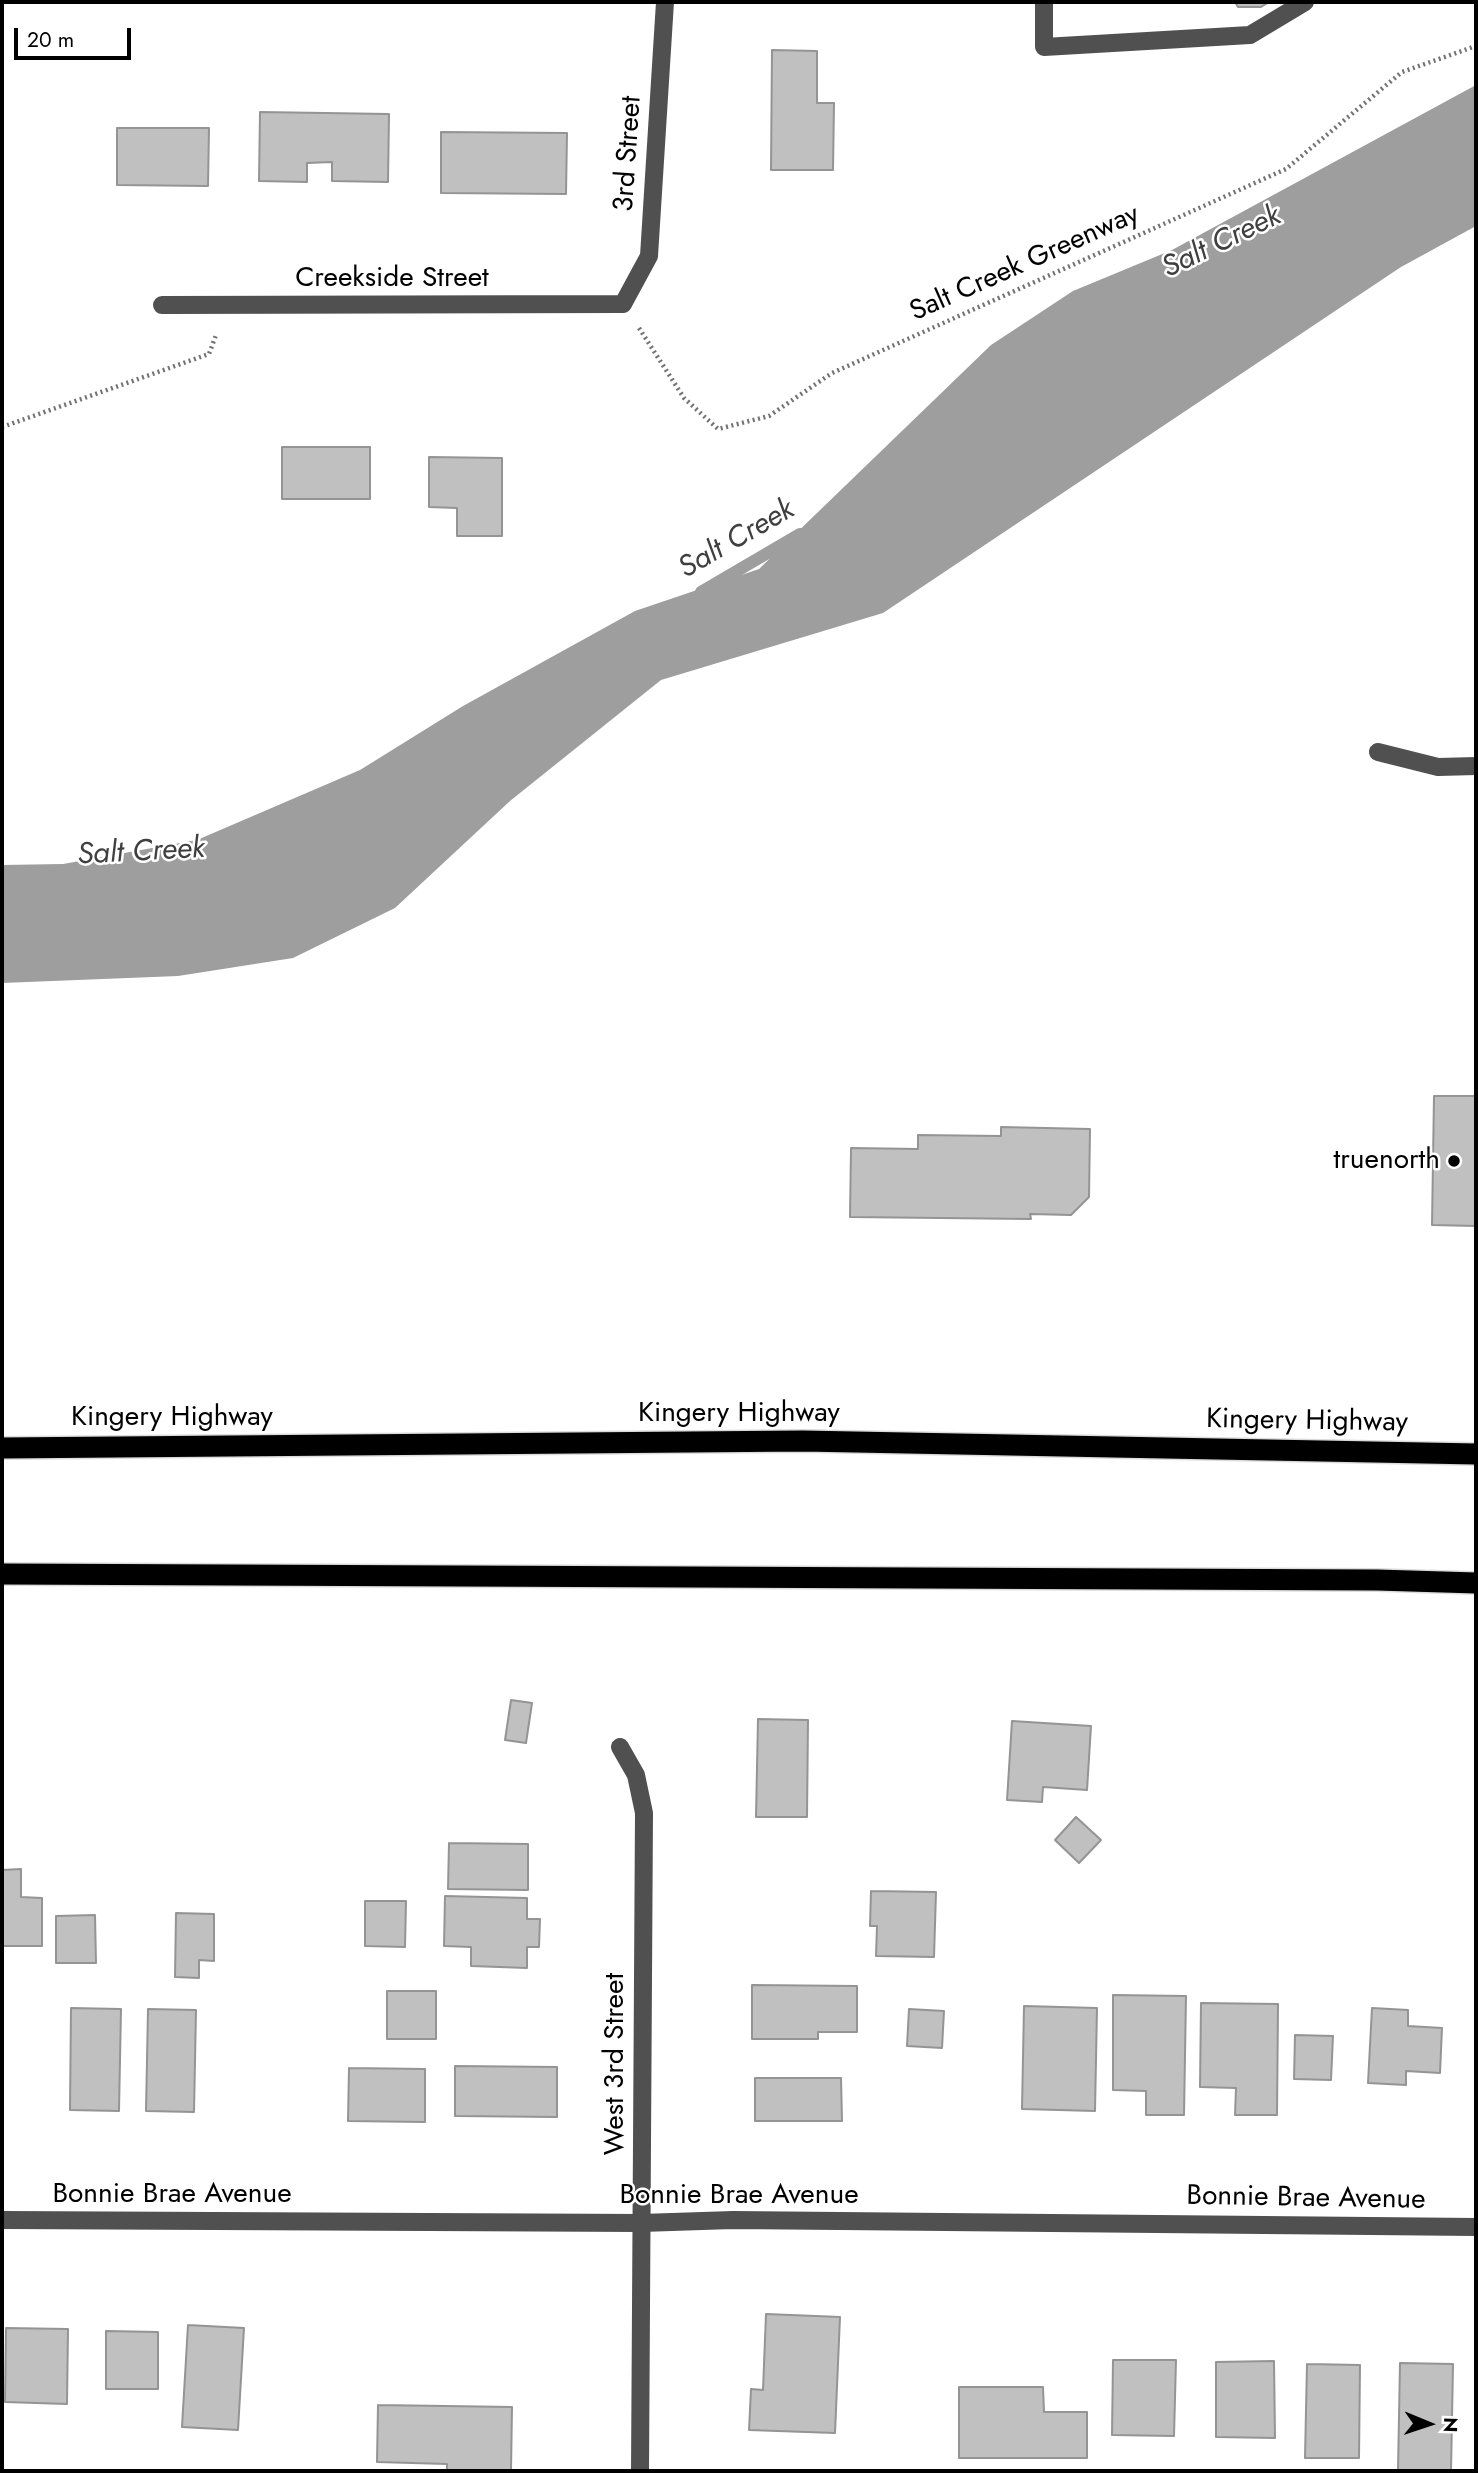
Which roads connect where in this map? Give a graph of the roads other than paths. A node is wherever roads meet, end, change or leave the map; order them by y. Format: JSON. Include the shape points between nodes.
{"nodes":[{"id":1,"x":665,"y":2,"type":"edge"},
{"id":2,"x":1044,"y":2,"type":"edge"},
{"id":3,"x":1305,"y":2,"type":"edge"},
{"id":4,"x":623,"y":304,"type":"joint"},
{"id":5,"x":162,"y":305,"type":"dead end"},
{"id":6,"x":1378,"y":752,"type":"dead end"},
{"id":7,"x":1476,"y":766,"type":"edge"},
{"id":8,"x":2,"y":1448,"type":"edge"},
{"id":9,"x":1476,"y":1454,"type":"edge"},
{"id":10,"x":2,"y":1574,"type":"edge"},
{"id":11,"x":1476,"y":1583,"type":"edge"},
{"id":12,"x":620,"y":1747,"type":"dead end"},
{"id":13,"x":2,"y":2220,"type":"edge"},
{"id":14,"x":641,"y":2223,"type":"junction"},
{"id":15,"x":1476,"y":2227,"type":"edge"},
{"id":16,"x":640,"y":2471,"type":"edge"}],
"edges":[{"from":1,"to":4,"type":"street","name":"3rd Street","via":[[649,256]]},
{"from":2,"to":3,"type":"street","via":[[1044,47],[1250,35]]},
{"from":4,"to":5,"type":"street","name":"Creekside Street"},
{"from":6,"to":7,"type":"street","via":[[1438,767]]},
{"from":8,"to":9,"type":"highway","name":"Kingery Highway","via":[[803,1441]]},
{"from":10,"to":11,"type":"highway"},
{"from":12,"to":14,"type":"street","name":"West 3rd Street","via":[[636,1775],[644,1813]]},
{"from":13,"to":14,"type":"street","name":"Bonnie Brae Avenue"},
{"from":14,"to":15,"type":"street","name":"Bonnie Brae Avenue"},
{"from":14,"to":16,"type":"street","name":"West 3rd Street"}]}
